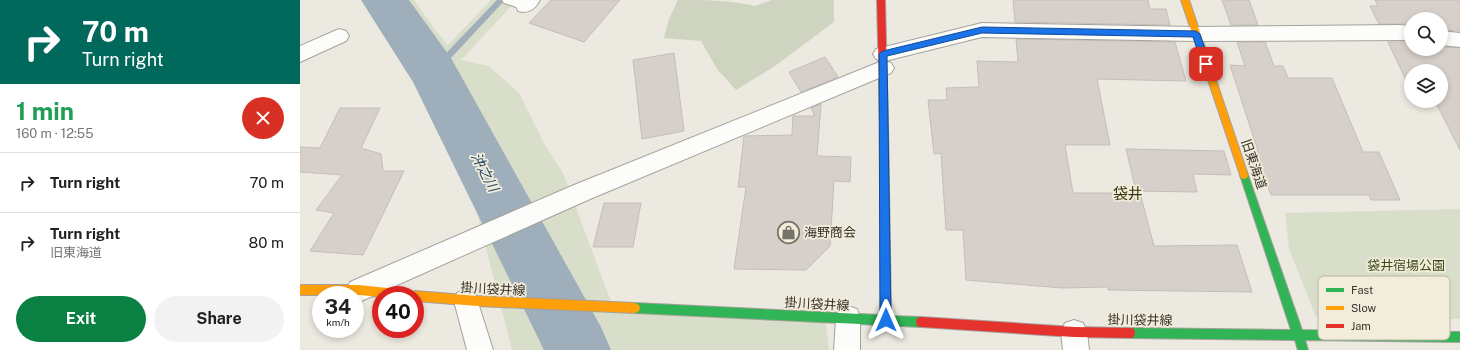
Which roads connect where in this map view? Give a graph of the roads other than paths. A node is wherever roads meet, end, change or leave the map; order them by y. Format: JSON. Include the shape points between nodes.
{"nodes":[{"id":1,"x":881,"y":0,"type":"edge"},
{"id":2,"x":1185,"y":0,"type":"edge"},
{"id":3,"x":1404,"y":32,"type":"edge"},
{"id":4,"x":1196,"y":34,"type":"junction"},
{"id":5,"x":339,"y":36,"type":"dead end"},
{"id":6,"x":1448,"y":39,"type":"edge"},
{"id":7,"x":1460,"y":40,"type":"edge"},
{"id":8,"x":300,"y":55,"type":"edge"},
{"id":9,"x":884,"y":61,"type":"junction"},
{"id":10,"x":364,"y":287,"type":"edge"},
{"id":11,"x":300,"y":290,"type":"edge"},
{"id":12,"x":312,"y":290,"type":"edge"},
{"id":13,"x":424,"y":297,"type":"edge"},
{"id":14,"x":472,"y":301,"type":"junction"},
{"id":15,"x":848,"y":318,"type":"junction"},
{"id":16,"x":886,"y":320,"type":"junction"},
{"id":17,"x":1298,"y":336,"type":"junction"},
{"id":18,"x":1318,"y":336,"type":"edge"},
{"id":19,"x":1450,"y":337,"type":"edge"},
{"id":20,"x":1460,"y":337,"type":"edge"},
{"id":21,"x":1075,"y":341,"type":"edge"},
{"id":22,"x":480,"y":350,"type":"edge"},
{"id":23,"x":846,"y":350,"type":"edge"},
{"id":24,"x":1303,"y":350,"type":"edge"}],
"edges":[{"from":1,"to":9,"type":"main road"},
{"from":2,"to":4,"type":"main road","name":"旧東海道"},
{"from":3,"to":4,"type":"street"},
{"from":4,"to":9,"type":"street","via":[[982,30]]},
{"from":4,"to":17,"type":"main road","name":"旧東海道"},
{"from":5,"to":8,"type":"street"},
{"from":6,"to":7,"type":"street"},
{"from":9,"to":10,"type":"street"},
{"from":9,"to":16,"type":"main road"},
{"from":11,"to":12,"type":"main road"},
{"from":13,"to":14,"type":"main road","name":"掛川袋井線"},
{"from":14,"to":15,"type":"main road","name":"掛川袋井線"},
{"from":14,"to":22,"type":"street"},
{"from":15,"to":16,"type":"main road","name":"掛川袋井線"},
{"from":15,"to":23,"type":"street"},
{"from":16,"to":21,"type":"main road","name":"掛川袋井線"},
{"from":17,"to":18,"type":"main road","name":"掛川袋井線"},
{"from":17,"to":21,"type":"main road","name":"掛川袋井線"},
{"from":17,"to":24,"type":"main road"},
{"from":19,"to":20,"type":"main road","name":"掛川袋井線"}]}
